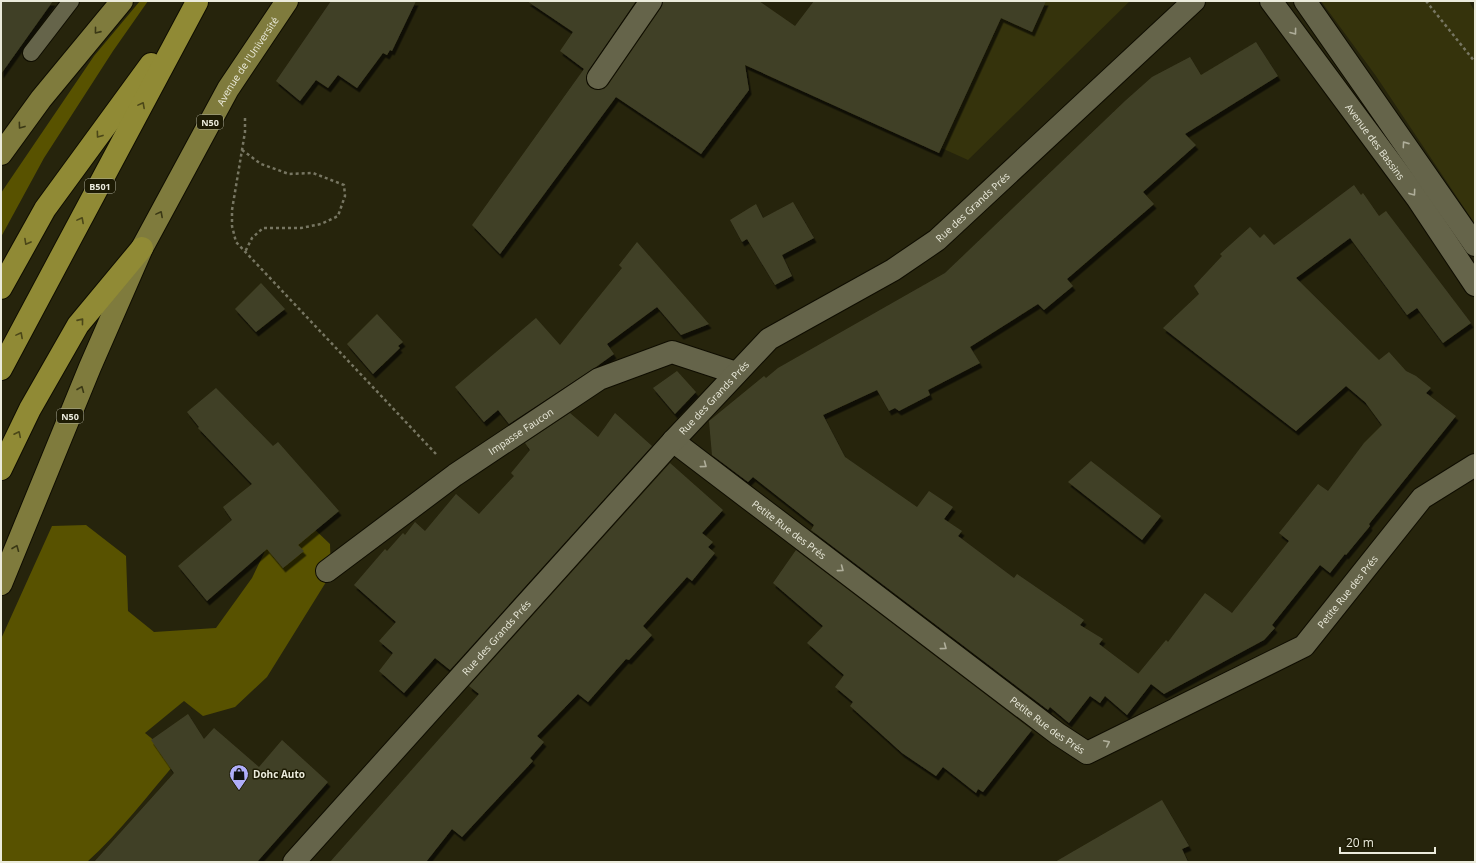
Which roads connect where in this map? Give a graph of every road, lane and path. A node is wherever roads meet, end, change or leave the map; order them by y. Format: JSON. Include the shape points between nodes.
{"nodes":[{"id":1,"x":71,"y":1,"type":"edge"},
{"id":2,"x":122,"y":1,"type":"edge"},
{"id":3,"x":197,"y":1,"type":"edge"},
{"id":4,"x":287,"y":1,"type":"edge"},
{"id":5,"x":651,"y":1,"type":"edge"},
{"id":6,"x":1194,"y":1,"type":"edge"},
{"id":7,"x":1271,"y":1,"type":"edge"},
{"id":8,"x":1305,"y":1,"type":"edge"},
{"id":9,"x":1426,"y":1,"type":"edge"},
{"id":10,"x":31,"y":53,"type":"dead end"},
{"id":11,"x":1475,"y":62,"type":"edge"},
{"id":12,"x":598,"y":78,"type":"dead end"},
{"id":13,"x":228,"y":89,"type":"junction"},
{"id":14,"x":242,"y":150,"type":"junction"},
{"id":15,"x":1,"y":154,"type":"edge"},
{"id":16,"x":1475,"y":245,"type":"edge"},
{"id":17,"x":142,"y":248,"type":"junction"},
{"id":18,"x":245,"y":252,"type":"junction"},
{"id":19,"x":1475,"y":285,"type":"edge"},
{"id":20,"x":1,"y":288,"type":"edge"},
{"id":21,"x":1,"y":369,"type":"edge"},
{"id":22,"x":736,"y":373,"type":"junction"},
{"id":23,"x":673,"y":441,"type":"junction"},
{"id":24,"x":1475,"y":465,"type":"edge"},
{"id":25,"x":1,"y":469,"type":"edge"},
{"id":26,"x":455,"y":475,"type":"junction"},
{"id":27,"x":327,"y":571,"type":"dead end"},
{"id":28,"x":1,"y":584,"type":"edge"},
{"id":29,"x":294,"y":862,"type":"edge"}],
"edges":[{"from":1,"to":10,"type":"lane"},
{"from":2,"to":15,"type":"main road","one_way":true},
{"from":3,"to":20,"type":"highway","number":"B501","one_way":true,"via":[[45,210]]},
{"from":21,"to":3,"type":"highway","number":"B501","one_way":true},
{"from":4,"to":13,"type":"main road","name":"Avenue de l'Université","number":"N50"},
{"from":5,"to":12,"type":"street"},
{"from":6,"to":22,"type":"street","name":"Rue des Grands Prés","via":[[936,240],[893,270],[768,339]]},
{"from":7,"to":19,"type":"street","name":"Avenue des Bassins","one_way":true,"via":[[1417,198]]},
{"from":16,"to":8,"type":"street","one_way":true},
{"from":9,"to":11,"type":"path"},
{"from":13,"to":14,"type":"path","via":[[245,112]]},
{"from":17,"to":13,"type":"main road","name":"Avenue de l'Université","number":"N50","one_way":true},
{"from":14,"to":18,"type":"path","via":[[232,210],[232,226],[236,242]]},
{"from":14,"to":18,"type":"path","via":[[261,164],[282,172],[313,173],[344,185],[345,196],[338,216],[321,224],[301,228],[263,228],[252,238]]},
{"from":25,"to":17,"type":"highway","one_way":true,"via":[[30,409],[78,325]]},
{"from":28,"to":17,"type":"main road","number":"N50","one_way":true},
{"from":18,"to":26,"type":"path"},
{"from":22,"to":23,"type":"street","name":"Rue des Grands Prés"},
{"from":22,"to":26,"type":"street","name":"Impasse Faucon","via":[[672,352],[599,379]]},
{"from":23,"to":24,"type":"street","name":"Petite Rue des Prés","one_way":true,"via":[[1058,734],[1087,753],[1304,646],[1422,498]]},
{"from":23,"to":29,"type":"street","name":"Rue des Grands Prés"},
{"from":26,"to":27,"type":"street","name":"Impasse Faucon"}]}
